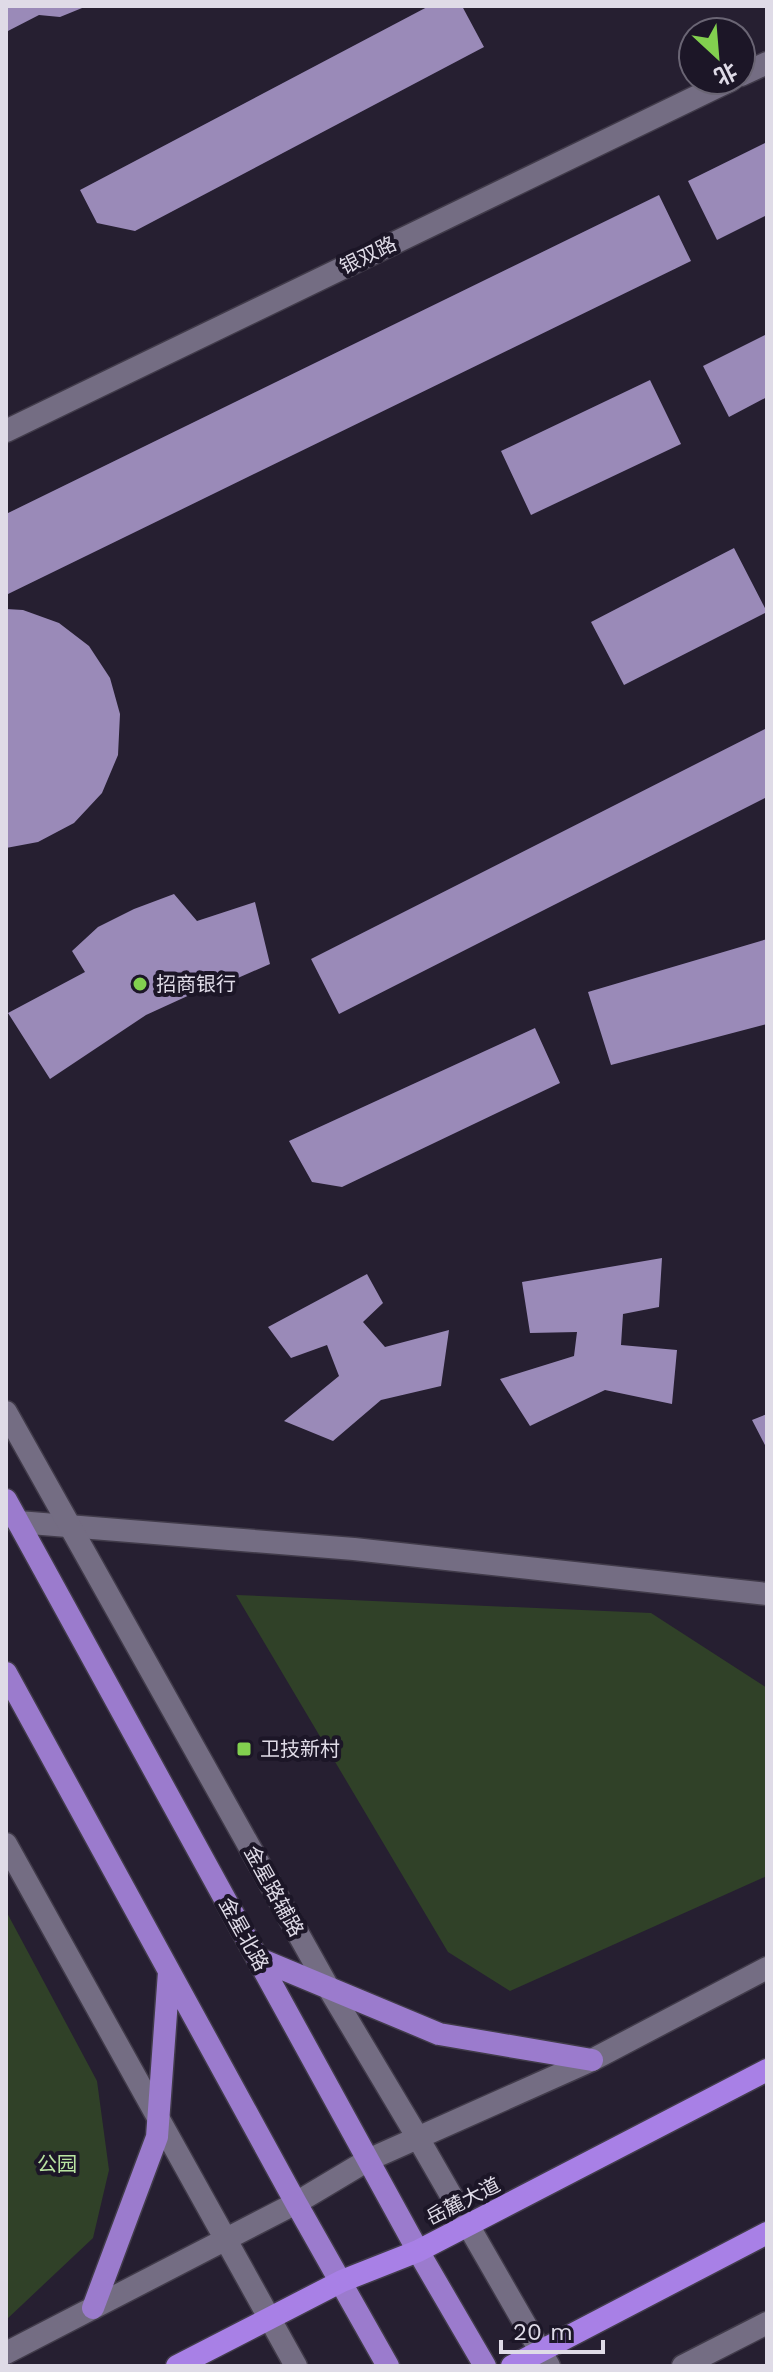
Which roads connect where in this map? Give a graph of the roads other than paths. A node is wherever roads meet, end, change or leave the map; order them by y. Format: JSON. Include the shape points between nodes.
{"nodes":[{"id":1,"x":698,"y":96,"type":"edge"},
{"id":2,"x":6,"y":431,"type":"edge"},
{"id":3,"x":6,"y":1412,"type":"edge"},
{"id":4,"x":6,"y":1500,"type":"edge"},
{"id":5,"x":18,"y":1522,"type":"junction"},
{"id":6,"x":767,"y":1594,"type":"edge"},
{"id":7,"x":6,"y":1673,"type":"edge"},
{"id":8,"x":6,"y":1844,"type":"edge"},
{"id":9,"x":257,"y":1958,"type":"junction"},
{"id":10,"x":767,"y":1968,"type":"edge"},
{"id":11,"x":169,"y":1971,"type":"junction"},
{"id":12,"x":328,"y":1987,"type":"junction"},
{"id":13,"x":592,"y":2060,"type":"junction"},
{"id":14,"x":767,"y":2070,"type":"edge"},
{"id":15,"x":159,"y":2118,"type":"junction"},
{"id":16,"x":418,"y":2138,"type":"junction"},
{"id":17,"x":368,"y":2160,"type":"junction"},
{"id":18,"x":296,"y":2203,"type":"junction"},
{"id":19,"x":468,"y":2226,"type":"junction"},
{"id":20,"x":767,"y":2233,"type":"edge"},
{"id":21,"x":225,"y":2239,"type":"junction"},
{"id":22,"x":418,"y":2251,"type":"junction"},
{"id":23,"x":342,"y":2281,"type":"junction"},
{"id":24,"x":93,"y":2308,"type":"junction"},
{"id":25,"x":269,"y":2318,"type":"junction"},
{"id":26,"x":767,"y":2323,"type":"edge"},
{"id":27,"x":6,"y":2353,"type":"edge"},
{"id":28,"x":544,"y":2358,"type":"edge"},
{"id":29,"x":713,"y":2358,"type":"edge"},
{"id":30,"x":177,"y":2366,"type":"edge"},
{"id":31,"x":296,"y":2366,"type":"edge"},
{"id":32,"x":388,"y":2366,"type":"edge"},
{"id":33,"x":485,"y":2366,"type":"edge"},
{"id":34,"x":512,"y":2366,"type":"edge"},
{"id":35,"x":683,"y":2366,"type":"edge"}],
"edges":[{"from":1,"to":2,"type":"street","name":"银双路"},
{"from":3,"to":12,"type":"street","name":"金星路辅路"},
{"from":4,"to":5,"type":"main road","name":"金星北路"},
{"from":5,"to":6,"type":"street","via":[[354,1549]]},
{"from":5,"to":9,"type":"main road","name":"金星北路"},
{"from":7,"to":11,"type":"main road"},
{"from":8,"to":15,"type":"street"},
{"from":9,"to":12,"type":"main road"},
{"from":9,"to":17,"type":"main road","name":"金星北路"},
{"from":10,"to":13,"type":"street"},
{"from":11,"to":15,"type":"main road"},
{"from":11,"to":18,"type":"main road"},
{"from":12,"to":13,"type":"main road","via":[[439,2034]]},
{"from":12,"to":16,"type":"street","name":"金星路辅路"},
{"from":13,"to":16,"type":"street"},
{"from":14,"to":19,"type":"highway","name":"岳麓大道"},
{"from":15,"to":21,"type":"street"},
{"from":15,"to":24,"type":"main road","via":[[157,2137]]},
{"from":16,"to":17,"type":"street"},
{"from":16,"to":19,"type":"street","name":"金星路辅路"},
{"from":17,"to":18,"type":"street"},
{"from":17,"to":22,"type":"main road","name":"金星北路"},
{"from":18,"to":21,"type":"street"},
{"from":18,"to":23,"type":"main road"},
{"from":19,"to":22,"type":"highway","name":"岳麓大道"},
{"from":19,"to":28,"type":"street","name":"金星路辅路"},
{"from":20,"to":28,"type":"highway"},
{"from":21,"to":24,"type":"street"},
{"from":21,"to":25,"type":"street"},
{"from":22,"to":23,"type":"highway","name":"岳麓大道"},
{"from":22,"to":33,"type":"main road","name":"金星北路"},
{"from":23,"to":25,"type":"highway","name":"岳麓大道"},
{"from":23,"to":32,"type":"main road"},
{"from":24,"to":27,"type":"street"},
{"from":25,"to":30,"type":"highway","name":"岳麓大道"},
{"from":25,"to":31,"type":"street"},
{"from":26,"to":29,"type":"street"},
{"from":28,"to":34,"type":"highway"},
{"from":29,"to":35,"type":"street"}]}
